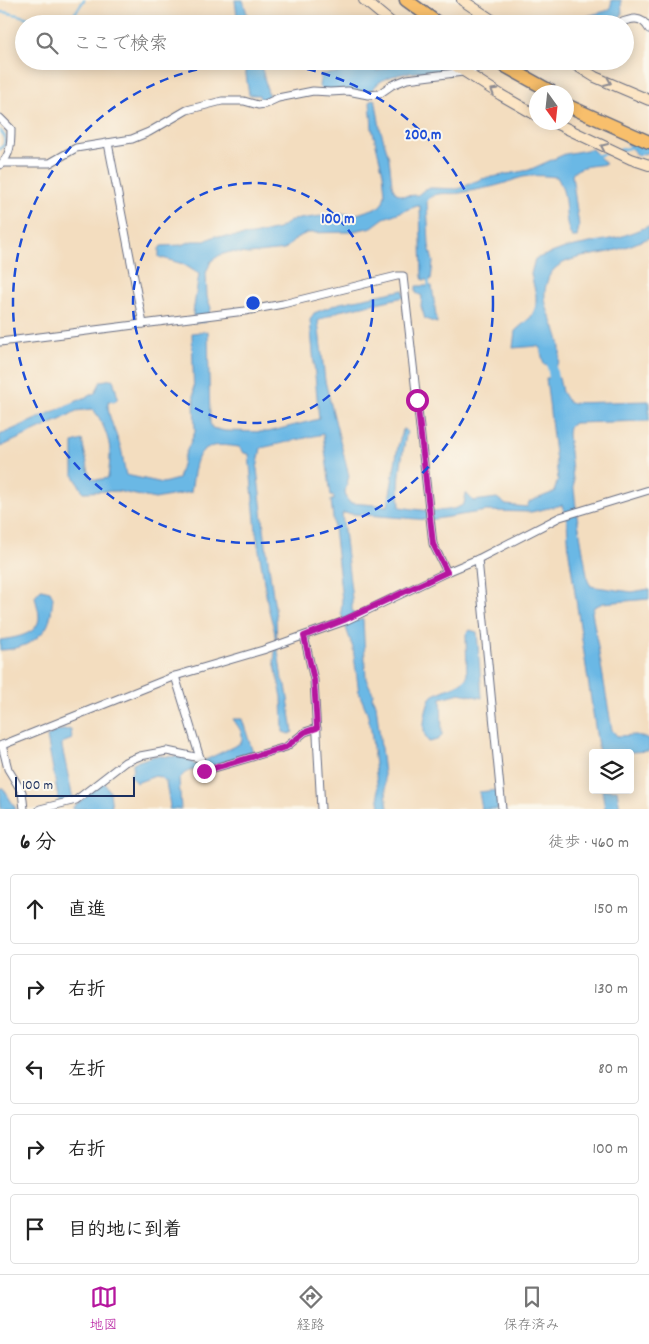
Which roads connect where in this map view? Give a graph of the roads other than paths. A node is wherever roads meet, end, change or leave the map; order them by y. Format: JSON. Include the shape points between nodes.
{"nodes":[{"id":1,"x":364,"y":0,"type":"edge"},
{"id":2,"x":398,"y":0,"type":"edge"},
{"id":3,"x":406,"y":0,"type":"edge"},
{"id":4,"x":462,"y":0,"type":"edge"},
{"id":5,"x":382,"y":15,"type":"edge"},
{"id":6,"x":418,"y":15,"type":"edge"},
{"id":7,"x":427,"y":15,"type":"edge"},
{"id":8,"x":484,"y":15,"type":"edge"},
{"id":9,"x":634,"y":18,"type":"edge"},
{"id":10,"x":649,"y":29,"type":"edge"},
{"id":11,"x":460,"y":70,"type":"edge"},
{"id":12,"x":470,"y":70,"type":"edge"},
{"id":13,"x":504,"y":70,"type":"edge"},
{"id":14,"x":512,"y":70,"type":"edge"},
{"id":15,"x":583,"y":70,"type":"edge"},
{"id":16,"x":463,"y":72,"type":"junction"},
{"id":17,"x":531,"y":85,"type":"edge"},
{"id":18,"x":539,"y":85,"type":"edge"},
{"id":19,"x":649,"y":100,"type":"edge"},
{"id":20,"x":574,"y":104,"type":"edge"},
{"id":21,"x":574,"y":109,"type":"edge"},
{"id":22,"x":529,"y":110,"type":"edge"},
{"id":23,"x":0,"y":118,"type":"edge"},
{"id":24,"x":570,"y":130,"type":"edge"},
{"id":25,"x":649,"y":137,"type":"edge"},
{"id":26,"x":649,"y":142,"type":"edge"},
{"id":27,"x":108,"y":143,"type":"junction"},
{"id":28,"x":1,"y":164,"type":"edge"},
{"id":29,"x":649,"y":166,"type":"edge"},
{"id":30,"x":143,"y":324,"type":"junction"},
{"id":31,"x":0,"y":342,"type":"edge"},
{"id":32,"x":649,"y":490,"type":"edge"},
{"id":33,"x":478,"y":560,"type":"junction"},
{"id":34,"x":447,"y":572,"type":"junction"},
{"id":35,"x":304,"y":636,"type":"junction"},
{"id":36,"x":175,"y":676,"type":"junction"},
{"id":37,"x":317,"y":728,"type":"junction"},
{"id":38,"x":1,"y":745,"type":"edge"},
{"id":39,"x":200,"y":758,"type":"junction"},
{"id":40,"x":24,"y":809,"type":"edge"},
{"id":41,"x":40,"y":809,"type":"edge"},
{"id":42,"x":321,"y":809,"type":"edge"},
{"id":43,"x":502,"y":809,"type":"edge"}],
"edges":[{"from":1,"to":5,"type":"main road"},
{"from":2,"to":6,"type":"highway"},
{"from":3,"to":7,"type":"highway"},
{"from":4,"to":8,"type":"main road"},
{"from":9,"to":10,"type":"street","via":[[641,19]]},
{"from":11,"to":16,"type":"main road"},
{"from":12,"to":16,"type":"street"},
{"from":13,"to":17,"type":"highway"},
{"from":14,"to":18,"type":"highway","bridge":true},
{"from":15,"to":19,"type":"main road","one_way":true},
{"from":22,"to":16,"type":"main road","one_way":true},
{"from":16,"to":27,"type":"street","via":[[407,79],[379,94],[314,91],[258,105],[222,101],[187,110],[132,139]]},
{"from":20,"to":25,"type":"highway"},
{"from":21,"to":26,"type":"highway"},
{"from":23,"to":28,"type":"street","via":[[10,129],[11,148]]},
{"from":29,"to":24,"type":"main road","one_way":true},
{"from":27,"to":28,"type":"street","via":[[76,148],[50,163]]},
{"from":27,"to":30,"type":"street"},
{"from":30,"to":31,"type":"street"},
{"from":30,"to":34,"type":"street","via":[[283,304],[403,276],[433,544]]},
{"from":32,"to":33,"type":"street","via":[[560,517]]},
{"from":33,"to":34,"type":"street"},
{"from":33,"to":43,"type":"street"},
{"from":34,"to":35,"type":"street","via":[[366,611]]},
{"from":35,"to":36,"type":"street"},
{"from":35,"to":37,"type":"street","via":[[314,680]]},
{"from":36,"to":38,"type":"street"},
{"from":36,"to":39,"type":"street"},
{"from":37,"to":39,"type":"street","via":[[305,732],[286,747],[204,771]]},
{"from":37,"to":42,"type":"street"},
{"from":38,"to":40,"type":"street","via":[[8,769],[22,792]]},
{"from":39,"to":41,"type":"street","via":[[167,751],[140,756],[125,762],[76,800]]}]}
